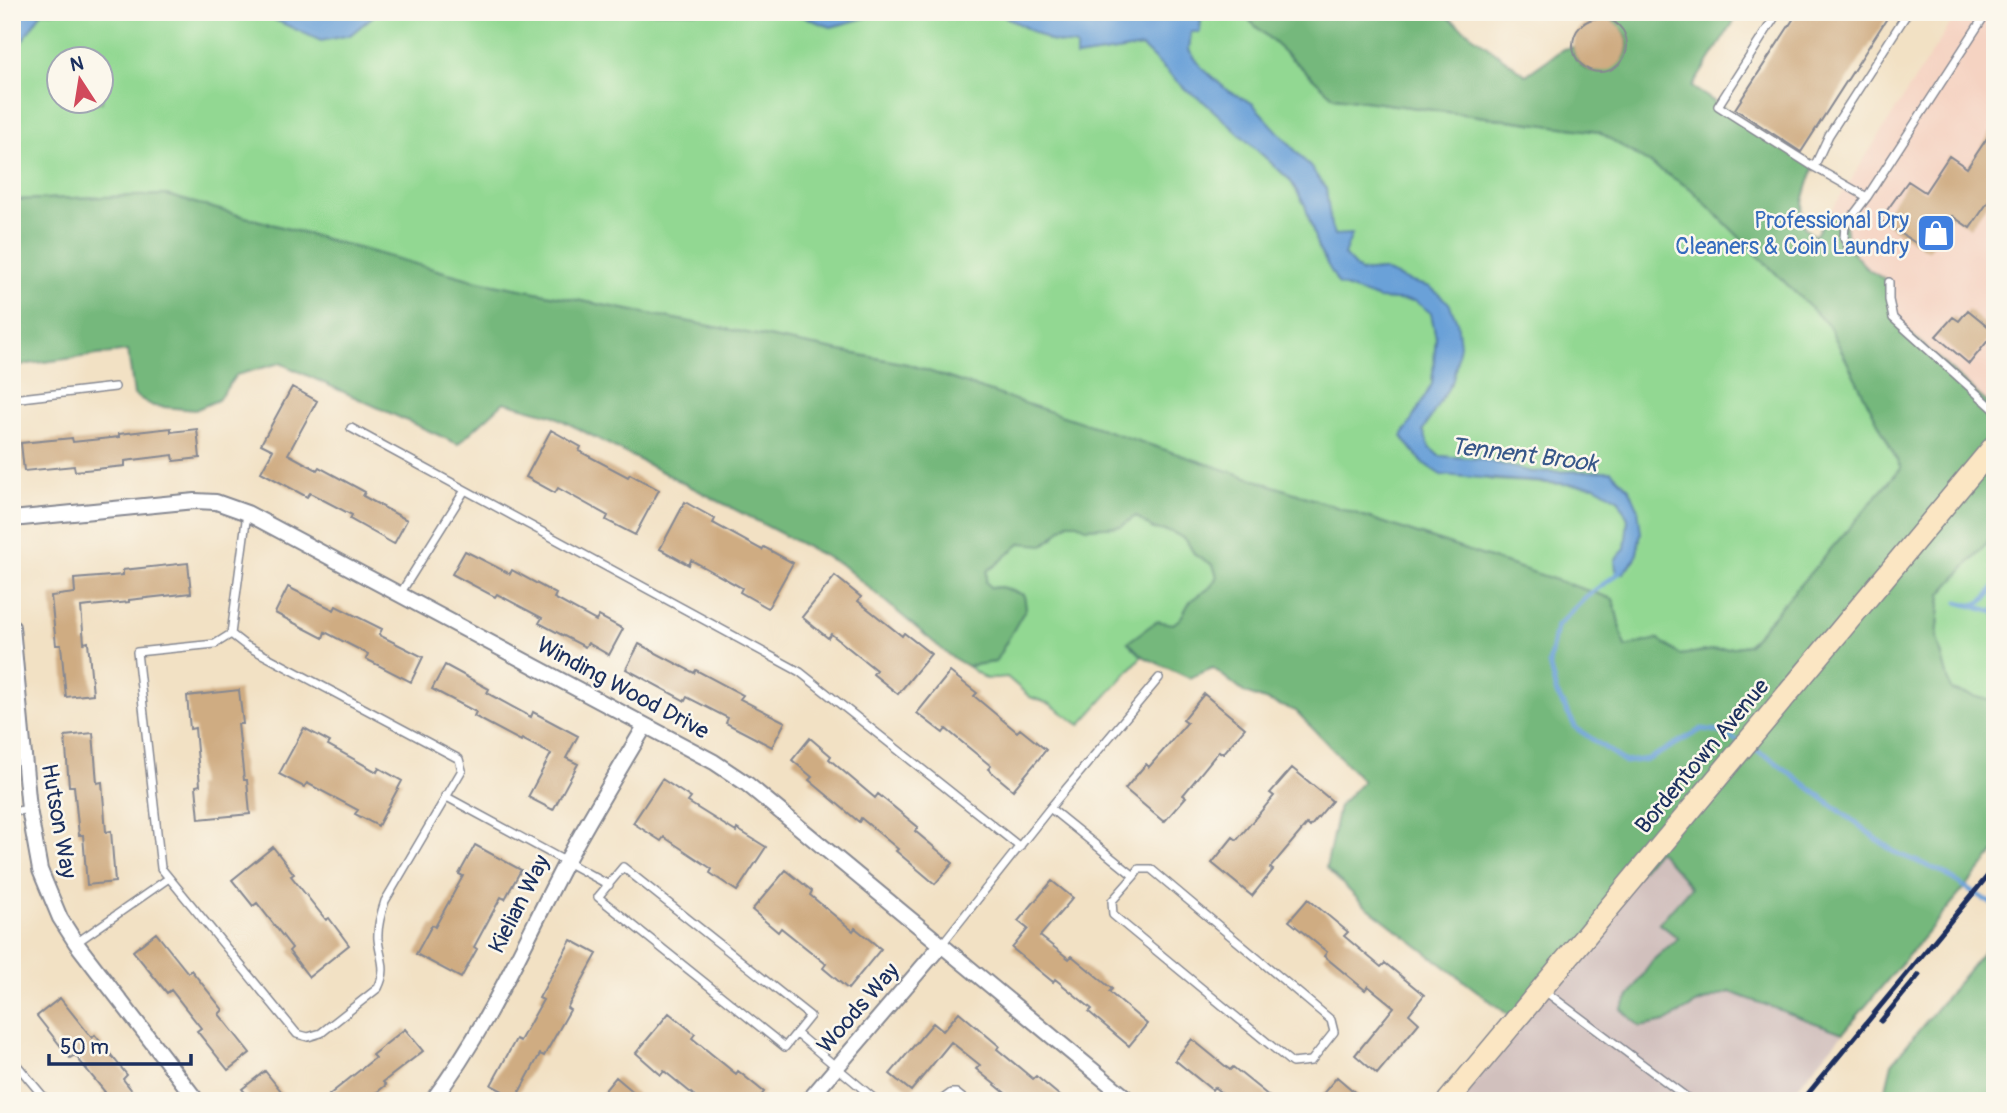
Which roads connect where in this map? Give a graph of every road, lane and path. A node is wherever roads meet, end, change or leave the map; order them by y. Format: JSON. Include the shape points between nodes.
{"nodes":[{"id":1,"x":1778,"y":12,"type":"edge"},
{"id":2,"x":1908,"y":12,"type":"edge"},
{"id":3,"x":1987,"y":12,"type":"edge"},
{"id":4,"x":1814,"y":167,"type":"junction"},
{"id":5,"x":1867,"y":197,"type":"junction"},
{"id":6,"x":1849,"y":249,"type":"dead end"},
{"id":7,"x":1889,"y":282,"type":"dead end"},
{"id":8,"x":115,"y":387,"type":"dead end"},
{"id":9,"x":12,"y":399,"type":"edge"},
{"id":10,"x":1995,"y":410,"type":"edge"},
{"id":11,"x":351,"y":428,"type":"dead end"},
{"id":12,"x":1995,"y":444,"type":"edge"},
{"id":13,"x":465,"y":490,"type":"junction"},
{"id":14,"x":247,"y":513,"type":"junction"},
{"id":15,"x":12,"y":519,"type":"edge"},
{"id":16,"x":400,"y":594,"type":"junction"},
{"id":17,"x":12,"y":627,"type":"edge"},
{"id":18,"x":230,"y":634,"type":"junction"},
{"id":19,"x":1159,"y":678,"type":"dead end"},
{"id":20,"x":645,"y":726,"type":"junction"},
{"id":21,"x":445,"y":796,"type":"junction"},
{"id":22,"x":1050,"y":808,"type":"junction"},
{"id":23,"x":29,"y":809,"type":"junction"},
{"id":24,"x":12,"y":812,"type":"edge"},
{"id":25,"x":1020,"y":847,"type":"junction"},
{"id":26,"x":566,"y":862,"type":"junction"},
{"id":27,"x":1133,"y":876,"type":"junction"},
{"id":28,"x":169,"y":878,"type":"junction"},
{"id":29,"x":609,"y":885,"type":"junction"},
{"id":30,"x":76,"y":943,"type":"junction"},
{"id":31,"x":942,"y":944,"type":"junction"},
{"id":32,"x":1542,"y":989,"type":"junction"},
{"id":33,"x":796,"y":1033,"type":"junction"},
{"id":34,"x":12,"y":1059,"type":"edge"},
{"id":35,"x":836,"y":1067,"type":"junction"},
{"id":36,"x":1689,"y":1099,"type":"dead end"},
{"id":37,"x":47,"y":1101,"type":"edge"},
{"id":38,"x":197,"y":1101,"type":"edge"},
{"id":39,"x":432,"y":1101,"type":"edge"},
{"id":40,"x":808,"y":1101,"type":"edge"},
{"id":41,"x":877,"y":1101,"type":"edge"},
{"id":42,"x":940,"y":1101,"type":"edge"},
{"id":43,"x":966,"y":1101,"type":"edge"},
{"id":44,"x":1130,"y":1101,"type":"edge"},
{"id":45,"x":1448,"y":1101,"type":"edge"}],
"edges":[{"from":1,"to":4,"type":"lane","via":[[1718,106]]},
{"from":2,"to":4,"type":"lane","via":[[1829,135]]},
{"from":3,"to":5,"type":"lane"},
{"from":4,"to":5,"type":"lane"},
{"from":5,"to":6,"type":"lane","via":[[1845,226]]},
{"from":7,"to":10,"type":"lane","via":[[1893,318]]},
{"from":8,"to":9,"type":"lane"},
{"from":11,"to":13,"type":"lane"},
{"from":12,"to":32,"type":"main road","name":"Bordentown Avenue"},
{"from":13,"to":16,"type":"lane"},
{"from":13,"to":25,"type":"lane","via":[[800,672]]},
{"from":14,"to":15,"type":"street","name":"Winding Wood Drive","via":[[216,502],[195,501]]},
{"from":14,"to":16,"type":"street","name":"Winding Wood Drive"},
{"from":14,"to":18,"type":"lane"},
{"from":16,"to":20,"type":"street","name":"Winding Wood Drive"},
{"from":17,"to":23,"type":"street","name":"Hutson Way"},
{"from":18,"to":21,"type":"lane","via":[[459,759],[462,770]]},
{"from":18,"to":28,"type":"lane","via":[[215,644],[137,652],[161,868]]},
{"from":19,"to":22,"type":"lane"},
{"from":20,"to":26,"type":"street","name":"Kielian Way"},
{"from":20,"to":31,"type":"street","name":"Winding Wood Drive","via":[[747,784]]},
{"from":21,"to":26,"type":"lane"},
{"from":21,"to":28,"type":"lane","via":[[385,901],[378,923],[384,967],[378,988],[321,1033],[308,1037],[298,1034]]},
{"from":22,"to":25,"type":"lane"},
{"from":22,"to":27,"type":"lane"},
{"from":23,"to":24,"type":"lane"},
{"from":23,"to":30,"type":"street","name":"Hutson Way","via":[[40,870]]},
{"from":25,"to":31,"type":"lane"},
{"from":26,"to":29,"type":"lane"},
{"from":26,"to":39,"type":"street","name":"Kielian Way","via":[[496,998]]},
{"from":27,"to":27,"type":"lane","via":[[1139,869],[1151,869],[1331,1020],[1334,1032],[1311,1061],[1292,1063],[1114,915],[1112,901]]},
{"from":28,"to":30,"type":"lane"},
{"from":29,"to":33,"type":"lane","via":[[598,897],[785,1047]]},
{"from":29,"to":33,"type":"lane","via":[[623,867],[810,1016]]},
{"from":30,"to":38,"type":"street","name":"Hutson Way"},
{"from":31,"to":35,"type":"street","name":"Woods Way"},
{"from":31,"to":44,"type":"street","name":"Winding Wood Drive"},
{"from":32,"to":36,"type":"lane"},
{"from":32,"to":45,"type":"main road","name":"Bordentown Avenue"},
{"from":33,"to":35,"type":"lane"},
{"from":34,"to":37,"type":"lane"},
{"from":35,"to":40,"type":"street","name":"Woods Way"},
{"from":35,"to":41,"type":"lane"},
{"from":42,"to":43,"type":"lane","via":[[956,1093]]}]}
